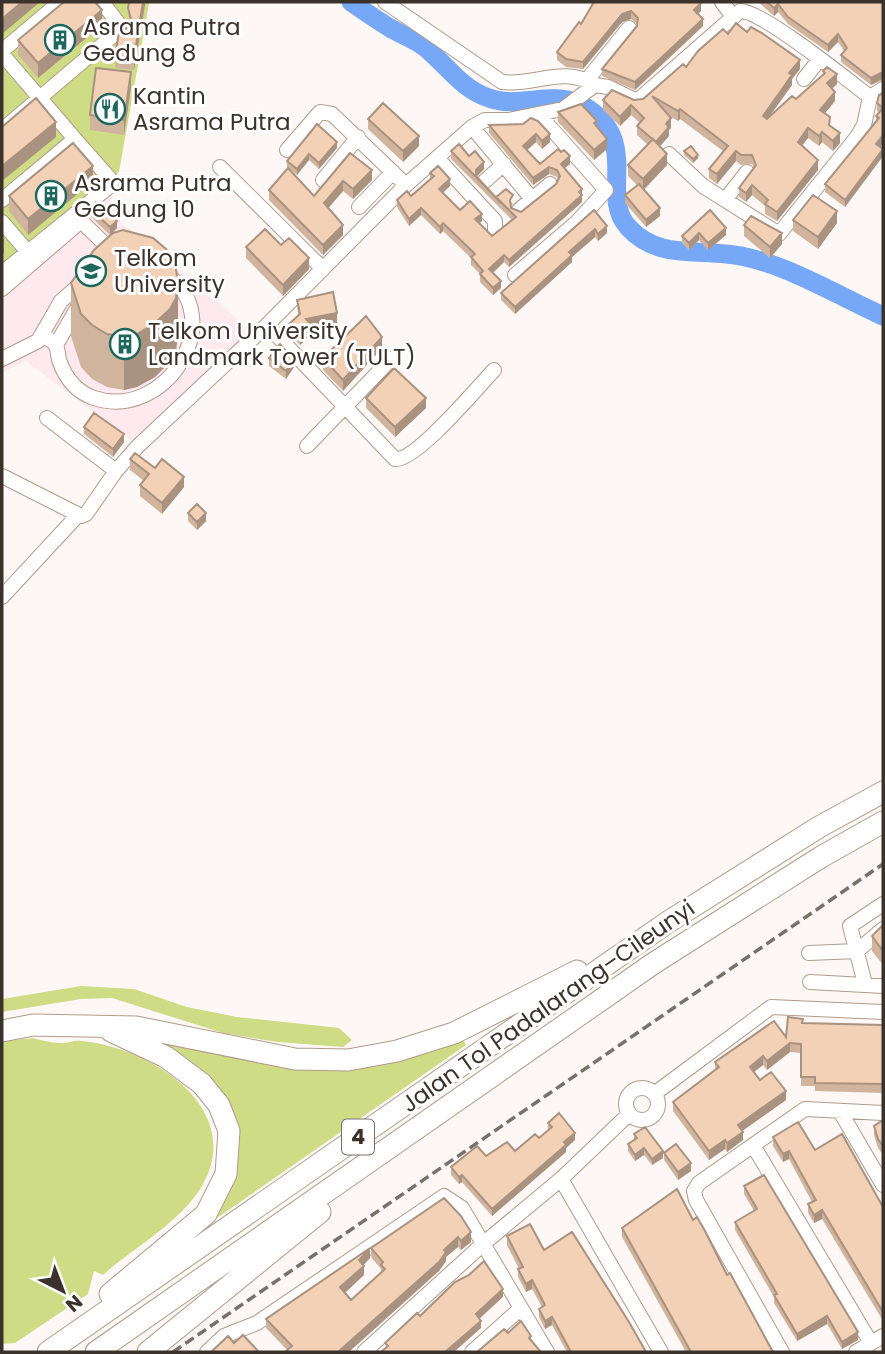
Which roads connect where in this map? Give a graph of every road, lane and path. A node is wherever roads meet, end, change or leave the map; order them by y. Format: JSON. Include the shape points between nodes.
{"nodes":[{"id":1,"x":60,"y":2,"type":"edge"},
{"id":2,"x":102,"y":2,"type":"edge"},
{"id":3,"x":385,"y":2,"type":"edge"},
{"id":4,"x":722,"y":2,"type":"edge"},
{"id":5,"x":732,"y":15,"type":"junction"},
{"id":6,"x":629,"y":27,"type":"dead end"},
{"id":7,"x":2,"y":52,"type":"edge"},
{"id":8,"x":819,"y":60,"type":"junction"},
{"id":9,"x":804,"y":79,"type":"dead end"},
{"id":10,"x":590,"y":85,"type":"junction"},
{"id":11,"x":883,"y":89,"type":"edge"},
{"id":12,"x":870,"y":97,"type":"junction"},
{"id":13,"x":38,"y":100,"type":"junction"},
{"id":14,"x":540,"y":116,"type":"junction"},
{"id":15,"x":472,"y":127,"type":"junction"},
{"id":16,"x":2,"y":130,"type":"edge"},
{"id":17,"x":358,"y":137,"type":"junction"},
{"id":18,"x":75,"y":139,"type":"junction"},
{"id":19,"x":287,"y":150,"type":"dead end"},
{"id":20,"x":669,"y":154,"type":"edge"},
{"id":21,"x":437,"y":158,"type":"junction"},
{"id":22,"x":504,"y":164,"type":"junction"},
{"id":23,"x":220,"y":167,"type":"dead end"},
{"id":24,"x":393,"y":172,"type":"junction"},
{"id":25,"x":747,"y":172,"type":"edge"},
{"id":26,"x":323,"y":180,"type":"edge"},
{"id":27,"x":485,"y":181,"type":"edge"},
{"id":28,"x":551,"y":184,"type":"edge"},
{"id":29,"x":406,"y":185,"type":"junction"},
{"id":30,"x":2,"y":200,"type":"edge"},
{"id":31,"x":533,"y":200,"type":"junction"},
{"id":32,"x":725,"y":200,"type":"junction"},
{"id":33,"x":359,"y":207,"type":"dead end"},
{"id":34,"x":519,"y":210,"type":"edge"},
{"id":35,"x":2,"y":222,"type":"edge"},
{"id":36,"x":495,"y":230,"type":"edge"},
{"id":37,"x":28,"y":252,"type":"junction"},
{"id":38,"x":109,"y":265,"type":"junction"},
{"id":39,"x":154,"y":269,"type":"edge"},
{"id":40,"x":323,"y":269,"type":"junction"},
{"id":41,"x":2,"y":273,"type":"edge"},
{"id":42,"x":514,"y":275,"type":"dead end"},
{"id":43,"x":2,"y":289,"type":"edge"},
{"id":44,"x":267,"y":325,"type":"junction"},
{"id":45,"x":42,"y":335,"type":"junction"},
{"id":46,"x":56,"y":345,"type":"junction"},
{"id":47,"x":2,"y":359,"type":"edge"},
{"id":48,"x":391,"y":359,"type":"dead end"},
{"id":49,"x":494,"y":370,"type":"dead end"},
{"id":50,"x":342,"y":408,"type":"junction"},
{"id":51,"x":47,"y":418,"type":"dead end"},
{"id":52,"x":307,"y":446,"type":"dead end"},
{"id":53,"x":116,"y":471,"type":"junction"},
{"id":54,"x":2,"y":476,"type":"edge"},
{"id":55,"x":78,"y":515,"type":"junction"},
{"id":56,"x":2,"y":597,"type":"edge"},
{"id":57,"x":883,"y":792,"type":"edge"},
{"id":58,"x":883,"y":822,"type":"edge"},
{"id":59,"x":883,"y":904,"type":"edge"},
{"id":60,"x":668,"y":922,"type":"junction"},
{"id":61,"x":883,"y":929,"type":"edge"},
{"id":62,"x":857,"y":951,"type":"junction"},
{"id":63,"x":809,"y":954,"type":"dead end"},
{"id":64,"x":810,"y":982,"type":"dead end"},
{"id":65,"x":876,"y":985,"type":"edge"},
{"id":66,"x":880,"y":1011,"type":"edge"},
{"id":67,"x":103,"y":1027,"type":"junction"},
{"id":68,"x":2,"y":1031,"type":"edge"},
{"id":69,"x":654,"y":1094,"type":"junction"},
{"id":70,"x":841,"y":1113,"type":"junction"},
{"id":71,"x":883,"y":1113,"type":"edge"},
{"id":72,"x":629,"y":1114,"type":"junction"},
{"id":73,"x":400,"y":1142,"type":"junction"},
{"id":74,"x":754,"y":1146,"type":"junction"},
{"id":75,"x":561,"y":1179,"type":"junction"},
{"id":76,"x":883,"y":1185,"type":"edge"},
{"id":77,"x":483,"y":1244,"type":"junction"},
{"id":78,"x":521,"y":1308,"type":"junction"},
{"id":79,"x":877,"y":1340,"type":"edge"},
{"id":80,"x":36,"y":1352,"type":"edge"},
{"id":81,"x":48,"y":1352,"type":"edge"},
{"id":82,"x":96,"y":1352,"type":"edge"},
{"id":83,"x":148,"y":1352,"type":"edge"},
{"id":84,"x":207,"y":1352,"type":"edge"},
{"id":85,"x":364,"y":1352,"type":"edge"},
{"id":86,"x":472,"y":1352,"type":"edge"},
{"id":87,"x":547,"y":1352,"type":"edge"},
{"id":88,"x":661,"y":1352,"type":"edge"},
{"id":89,"x":782,"y":1352,"type":"edge"},
{"id":90,"x":856,"y":1352,"type":"edge"}],
"edges":[{"from":1,"to":7,"type":"street"},
{"from":2,"to":13,"type":"street","via":[[122,28]]},
{"from":3,"to":10,"type":"street","via":[[502,82],[556,74]]},
{"from":4,"to":5,"type":"street"},
{"from":5,"to":8,"type":"street","via":[[746,11]]},
{"from":5,"to":10,"type":"street","via":[[640,100]]},
{"from":6,"to":10,"type":"street"},
{"from":7,"to":13,"type":"street"},
{"from":8,"to":9,"type":"street"},
{"from":8,"to":12,"type":"street"},
{"from":10,"to":14,"type":"street","via":[[563,109]]},
{"from":11,"to":12,"type":"street"},
{"from":12,"to":32,"type":"street","via":[[857,138],[784,231],[776,235]]},
{"from":13,"to":16,"type":"street"},
{"from":13,"to":18,"type":"street"},
{"from":14,"to":15,"type":"street","via":[[485,120]]},
{"from":14,"to":42,"type":"street","via":[[607,190]]},
{"from":15,"to":21,"type":"street"},
{"from":15,"to":22,"type":"street"},
{"from":17,"to":19,"type":"street","via":[[322,111]]},
{"from":17,"to":24,"type":"street"},
{"from":17,"to":26,"type":"street"},
{"from":18,"to":30,"type":"street"},
{"from":18,"to":37,"type":"street","via":[[111,183]]},
{"from":20,"to":32,"type":"street"},
{"from":21,"to":29,"type":"street"},
{"from":21,"to":36,"type":"street","via":[[495,221]]},
{"from":22,"to":27,"type":"street"},
{"from":22,"to":31,"type":"street"},
{"from":23,"to":40,"type":"street"},
{"from":24,"to":29,"type":"street"},
{"from":24,"to":33,"type":"street"},
{"from":25,"to":32,"type":"street"},
{"from":28,"to":31,"type":"street"},
{"from":29,"to":40,"type":"street"},
{"from":31,"to":34,"type":"street"},
{"from":35,"to":37,"type":"street"},
{"from":37,"to":41,"type":"street"},
{"from":38,"to":43,"type":"street","via":[[81,221]]},
{"from":38,"to":45,"type":"street","via":[[61,301]]},
{"from":38,"to":46,"type":"street","via":[[76,308]]},
{"from":39,"to":46,"type":"street","via":[[176,280],[184,291],[193,323],[186,354],[164,384],[132,399],[96,398],[66,376]]},
{"from":40,"to":44,"type":"street"},
{"from":44,"to":50,"type":"street","via":[[308,365]]},
{"from":44,"to":53,"type":"street"},
{"from":45,"to":46,"type":"street"},
{"from":45,"to":47,"type":"street"},
{"from":48,"to":50,"type":"street"},
{"from":49,"to":50,"type":"street","via":[[400,460]]},
{"from":50,"to":52,"type":"street"},
{"from":51,"to":53,"type":"street"},
{"from":53,"to":55,"type":"street","via":[[89,511]]},
{"from":54,"to":55,"type":"street"},
{"from":55,"to":56,"type":"street"},
{"from":57,"to":60,"type":"highway","name":"Jalan Tol Padalarang–Cileunyi","number":"4"},
{"from":58,"to":73,"type":"highway","name":"Jalan Tol Padalarang–Cileunyi","number":"4","via":[[654,963]]},
{"from":59,"to":62,"type":"street","via":[[850,926]]},
{"from":60,"to":67,"type":"highway","via":[[519,1003],[454,1033],[397,1051],[348,1060],[295,1059],[136,1027]]},
{"from":60,"to":81,"type":"highway","name":"Jalan Tol Padalarang–Cileunyi","number":"4"},
{"from":61,"to":62,"type":"street"},
{"from":62,"to":63,"type":"street"},
{"from":62,"to":65,"type":"street"},
{"from":64,"to":65,"type":"street"},
{"from":65,"to":66,"type":"street"},
{"from":66,"to":69,"type":"street","via":[[771,1007]]},
{"from":67,"to":68,"type":"highway","via":[[33,1025]]},
{"from":67,"to":80,"type":"highway","via":[[166,1058],[202,1084],[219,1105],[229,1131],[226,1174],[206,1214],[195,1225]]},
{"from":69,"to":72,"type":"street","via":[[641,1088],[631,1091],[626,1100]]},
{"from":69,"to":72,"type":"street","via":[[658,1104],[652,1117],[637,1120]]},
{"from":70,"to":71,"type":"street"},
{"from":70,"to":74,"type":"street","via":[[805,1109]]},
{"from":70,"to":76,"type":"street"},
{"from":72,"to":75,"type":"street"},
{"from":73,"to":82,"type":"highway","name":"Jalan Tol Padalarang–Cileunyi","number":"4"},
{"from":73,"to":83,"type":"highway"},
{"from":74,"to":79,"type":"street"},
{"from":74,"to":89,"type":"street","via":[[694,1191]]},
{"from":75,"to":77,"type":"street"},
{"from":75,"to":88,"type":"street"},
{"from":77,"to":78,"type":"street"},
{"from":77,"to":84,"type":"street","via":[[462,1208],[444,1196],[257,1323],[224,1336]]},
{"from":77,"to":85,"type":"street"},
{"from":78,"to":86,"type":"street"},
{"from":78,"to":87,"type":"street"},
{"from":79,"to":90,"type":"street"}]}
